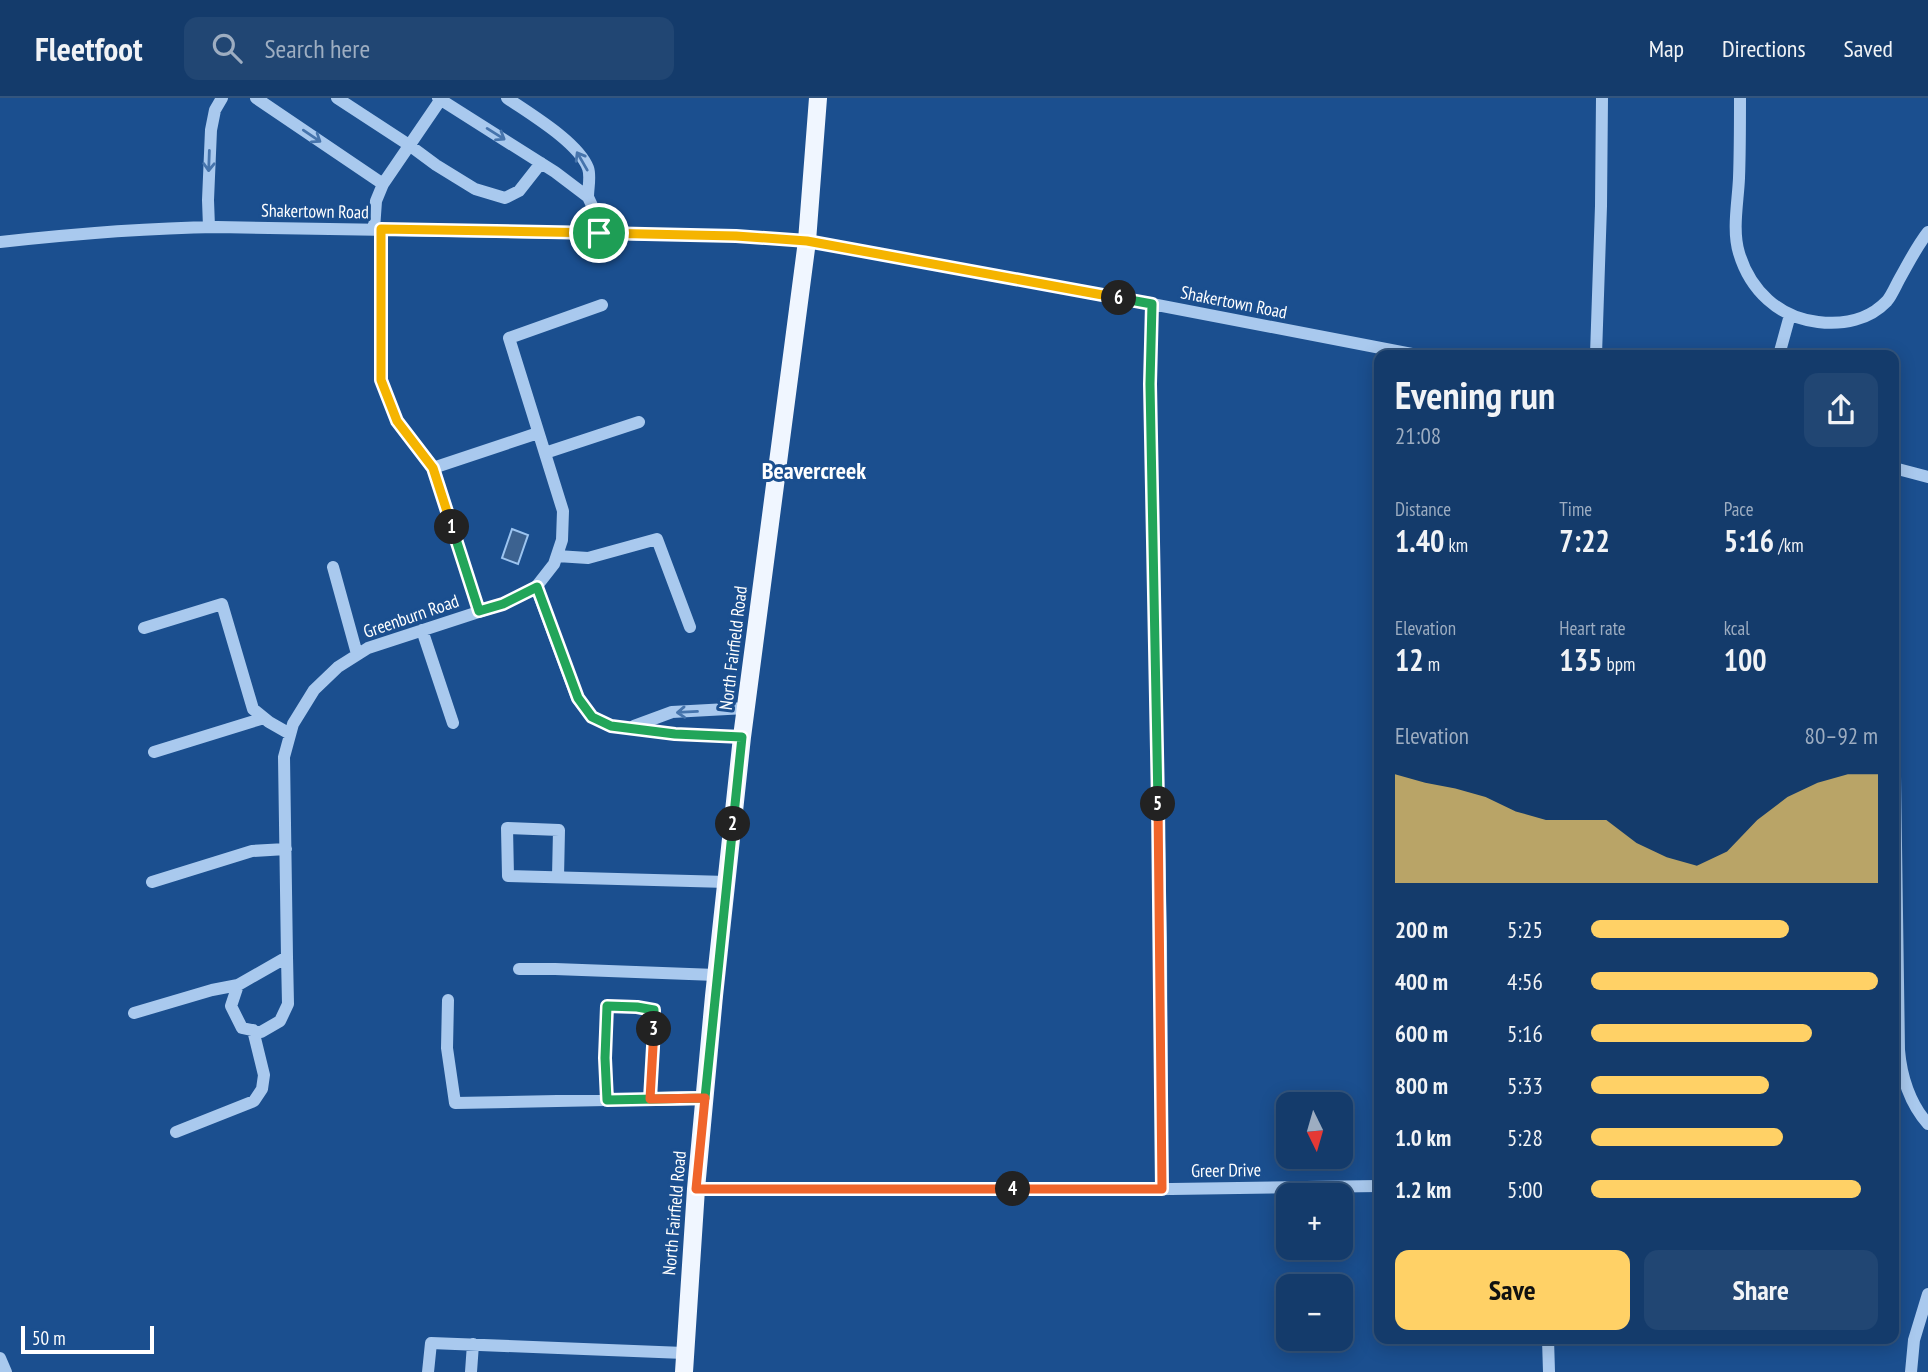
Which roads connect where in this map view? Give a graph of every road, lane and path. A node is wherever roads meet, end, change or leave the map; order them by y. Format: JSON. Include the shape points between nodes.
{"nodes":[{"id":1,"x":222,"y":98,"type":"edge"},
{"id":2,"x":256,"y":98,"type":"edge"},
{"id":3,"x":337,"y":98,"type":"edge"},
{"id":4,"x":508,"y":98,"type":"edge"},
{"id":5,"x":818,"y":98,"type":"edge"},
{"id":6,"x":1602,"y":98,"type":"edge"},
{"id":7,"x":1740,"y":98,"type":"edge"},
{"id":8,"x":440,"y":99,"type":"edge"},
{"id":9,"x":409,"y":145,"type":"junction"},
{"id":10,"x":541,"y":163,"type":"junction"},
{"id":11,"x":383,"y":184,"type":"junction"},
{"id":12,"x":588,"y":197,"type":"junction"},
{"id":13,"x":209,"y":227,"type":"junction"},
{"id":14,"x":378,"y":229,"type":"junction"},
{"id":15,"x":1928,"y":232,"type":"edge"},
{"id":16,"x":599,"y":233,"type":"junction"},
{"id":17,"x":807,"y":241,"type":"junction"},
{"id":18,"x":0,"y":243,"type":"edge"},
{"id":19,"x":1152,"y":304,"type":"junction"},
{"id":20,"x":602,"y":305,"type":"dead end"},
{"id":21,"x":1790,"y":315,"type":"junction"},
{"id":22,"x":1391,"y":350,"type":"edge"},
{"id":23,"x":1596,"y":350,"type":"edge"},
{"id":24,"x":1780,"y":350,"type":"edge"},
{"id":25,"x":639,"y":422,"type":"dead end"},
{"id":26,"x":538,"y":433,"type":"junction"},
{"id":27,"x":545,"y":453,"type":"junction"},
{"id":28,"x":433,"y":468,"type":"junction"},
{"id":29,"x":1899,"y":469,"type":"edge"},
{"id":30,"x":1928,"y":477,"type":"edge"},
{"id":31,"x":557,"y":555,"type":"junction"},
{"id":32,"x":333,"y":567,"type":"dead end"},
{"id":33,"x":537,"y":587,"type":"junction"},
{"id":34,"x":479,"y":611,"type":"junction"},
{"id":35,"x":690,"y":627,"type":"dead end"},
{"id":36,"x":144,"y":628,"type":"dead end"},
{"id":37,"x":422,"y":630,"type":"junction"},
{"id":38,"x":357,"y":654,"type":"junction"},
{"id":39,"x":746,"y":708,"type":"junction"},
{"id":40,"x":264,"y":718,"type":"junction"},
{"id":41,"x":453,"y":723,"type":"dead end"},
{"id":42,"x":630,"y":727,"type":"junction"},
{"id":43,"x":290,"y":734,"type":"junction"},
{"id":44,"x":742,"y":737,"type":"junction"},
{"id":45,"x":155,"y":752,"type":"dead end"},
{"id":46,"x":286,"y":849,"type":"junction"},
{"id":47,"x":558,"y":877,"type":"junction"},
{"id":48,"x":152,"y":882,"type":"dead end"},
{"id":49,"x":727,"y":882,"type":"junction"},
{"id":50,"x":287,"y":957,"type":"junction"},
{"id":51,"x":519,"y":969,"type":"dead end"},
{"id":52,"x":716,"y":975,"type":"junction"},
{"id":53,"x":238,"y":985,"type":"junction"},
{"id":54,"x":447,"y":1000,"type":"dead end"},
{"id":55,"x":134,"y":1013,"type":"dead end"},
{"id":56,"x":253,"y":1030,"type":"junction"},
{"id":57,"x":1899,"y":1050,"type":"edge"},
{"id":58,"x":705,"y":1098,"type":"junction"},
{"id":59,"x":650,"y":1099,"type":"junction"},
{"id":60,"x":607,"y":1100,"type":"junction"},
{"id":61,"x":1928,"y":1124,"type":"edge"},
{"id":62,"x":176,"y":1132,"type":"dead end"},
{"id":63,"x":1374,"y":1186,"type":"edge"},
{"id":64,"x":696,"y":1189,"type":"junction"},
{"id":65,"x":1162,"y":1189,"type":"junction"},
{"id":66,"x":1928,"y":1294,"type":"edge"},
{"id":67,"x":473,"y":1344,"type":"junction"},
{"id":68,"x":1548,"y":1344,"type":"edge"},
{"id":69,"x":684,"y":1353,"type":"junction"},
{"id":70,"x":0,"y":1358,"type":"edge"},
{"id":71,"x":6,"y":1372,"type":"edge"},
{"id":72,"x":428,"y":1372,"type":"edge"},
{"id":73,"x":471,"y":1372,"type":"edge"},
{"id":74,"x":684,"y":1372,"type":"edge"},
{"id":75,"x":1549,"y":1372,"type":"edge"},
{"id":76,"x":1911,"y":1372,"type":"edge"}],
"edges":[{"from":1,"to":13,"type":"street","one_way":true,"via":[[211,130]]},
{"from":2,"to":11,"type":"street","one_way":true},
{"from":3,"to":9,"type":"street"},
{"from":12,"to":4,"type":"street","one_way":true,"via":[[589,169],[576,150]]},
{"from":5,"to":17,"type":"main road","name":"North Fairfield Road"},
{"from":6,"to":23,"type":"street"},
{"from":7,"to":21,"type":"street","via":[[1738,252],[1766,299]]},
{"from":8,"to":9,"type":"street"},
{"from":8,"to":10,"type":"street","one_way":true},
{"from":9,"to":10,"type":"street","via":[[475,189],[505,198],[519,191]]},
{"from":9,"to":11,"type":"street"},
{"from":10,"to":12,"type":"street"},
{"from":11,"to":14,"type":"street","via":[[376,201]]},
{"from":12,"to":16,"type":"street"},
{"from":13,"to":14,"type":"street","name":"Shakertown Road"},
{"from":13,"to":18,"type":"street","name":"Shakertown Road","via":[[78,233]]},
{"from":14,"to":16,"type":"street","name":"Shakertown Road"},
{"from":14,"to":28,"type":"street","via":[[381,380],[397,421]]},
{"from":15,"to":21,"type":"street","via":[[1888,299],[1871,314],[1837,324]]},
{"from":16,"to":17,"type":"street","name":"Shakertown Road"},
{"from":17,"to":19,"type":"street","name":"Shakertown Road"},
{"from":17,"to":39,"type":"main road","name":"North Fairfield Road"},
{"from":19,"to":22,"type":"street","name":"Shakertown Road"},
{"from":19,"to":65,"type":"street"},
{"from":20,"to":26,"type":"street","via":[[509,338]]},
{"from":21,"to":24,"type":"street"},
{"from":25,"to":27,"type":"street"},
{"from":26,"to":27,"type":"street"},
{"from":26,"to":28,"type":"street"},
{"from":27,"to":31,"type":"street","via":[[563,511]]},
{"from":28,"to":34,"type":"street"},
{"from":29,"to":30,"type":"street"},
{"from":31,"to":33,"type":"street"},
{"from":31,"to":35,"type":"street","via":[[588,558],[657,539]]},
{"from":32,"to":38,"type":"street"},
{"from":33,"to":34,"type":"street","name":"Greenburn Road"},
{"from":33,"to":42,"type":"street","via":[[578,698],[592,717],[611,726]]},
{"from":34,"to":37,"type":"street","name":"Greenburn Road"},
{"from":36,"to":40,"type":"street","via":[[222,604],[253,709]]},
{"from":37,"to":38,"type":"street","name":"Greenburn Road"},
{"from":37,"to":41,"type":"street"},
{"from":38,"to":43,"type":"street","name":"Greenburn Road","via":[[314,690]]},
{"from":39,"to":42,"type":"street","one_way":true,"via":[[672,712]]},
{"from":39,"to":44,"type":"main road","name":"North Fairfield Road"},
{"from":40,"to":43,"type":"street"},
{"from":40,"to":45,"type":"street"},
{"from":42,"to":44,"type":"street"},
{"from":43,"to":46,"type":"street","name":"Greenburn Road","via":[[284,757]]},
{"from":44,"to":49,"type":"main road","name":"North Fairfield Road"},
{"from":46,"to":48,"type":"street","via":[[252,851]]},
{"from":46,"to":50,"type":"street","name":"Greenburn Road"},
{"from":47,"to":47,"type":"street","via":[[508,876],[507,828],[559,830]]},
{"from":47,"to":49,"type":"street"},
{"from":49,"to":52,"type":"main road","name":"North Fairfield Road"},
{"from":50,"to":53,"type":"street"},
{"from":50,"to":56,"type":"street","name":"Greenburn Road","via":[[288,1004],[280,1021],[261,1032]]},
{"from":51,"to":52,"type":"street"},
{"from":52,"to":58,"type":"main road","name":"North Fairfield Road"},
{"from":53,"to":55,"type":"street"},
{"from":53,"to":56,"type":"street","via":[[231,1006],[242,1028]]},
{"from":54,"to":60,"type":"street","via":[[447,1048],[455,1103]]},
{"from":56,"to":62,"type":"street","via":[[264,1075],[254,1101]]},
{"from":57,"to":61,"type":"street","via":[[1906,1085]]},
{"from":58,"to":59,"type":"street"},
{"from":58,"to":64,"type":"main road","name":"North Fairfield Road"},
{"from":59,"to":60,"type":"street"},
{"from":59,"to":60,"type":"street","via":[[654,1010],[607,1006]]},
{"from":63,"to":65,"type":"street","name":"Greer Drive"},
{"from":64,"to":65,"type":"street","name":"Greer Drive"},
{"from":64,"to":69,"type":"main road","name":"North Fairfield Road"},
{"from":66,"to":76,"type":"street","via":[[1914,1340]]},
{"from":67,"to":69,"type":"street"},
{"from":67,"to":72,"type":"street","via":[[431,1343]]},
{"from":67,"to":73,"type":"street"},
{"from":68,"to":75,"type":"street"},
{"from":69,"to":74,"type":"main road","name":"North Fairfield Road"},
{"from":70,"to":71,"type":"street"}]}
